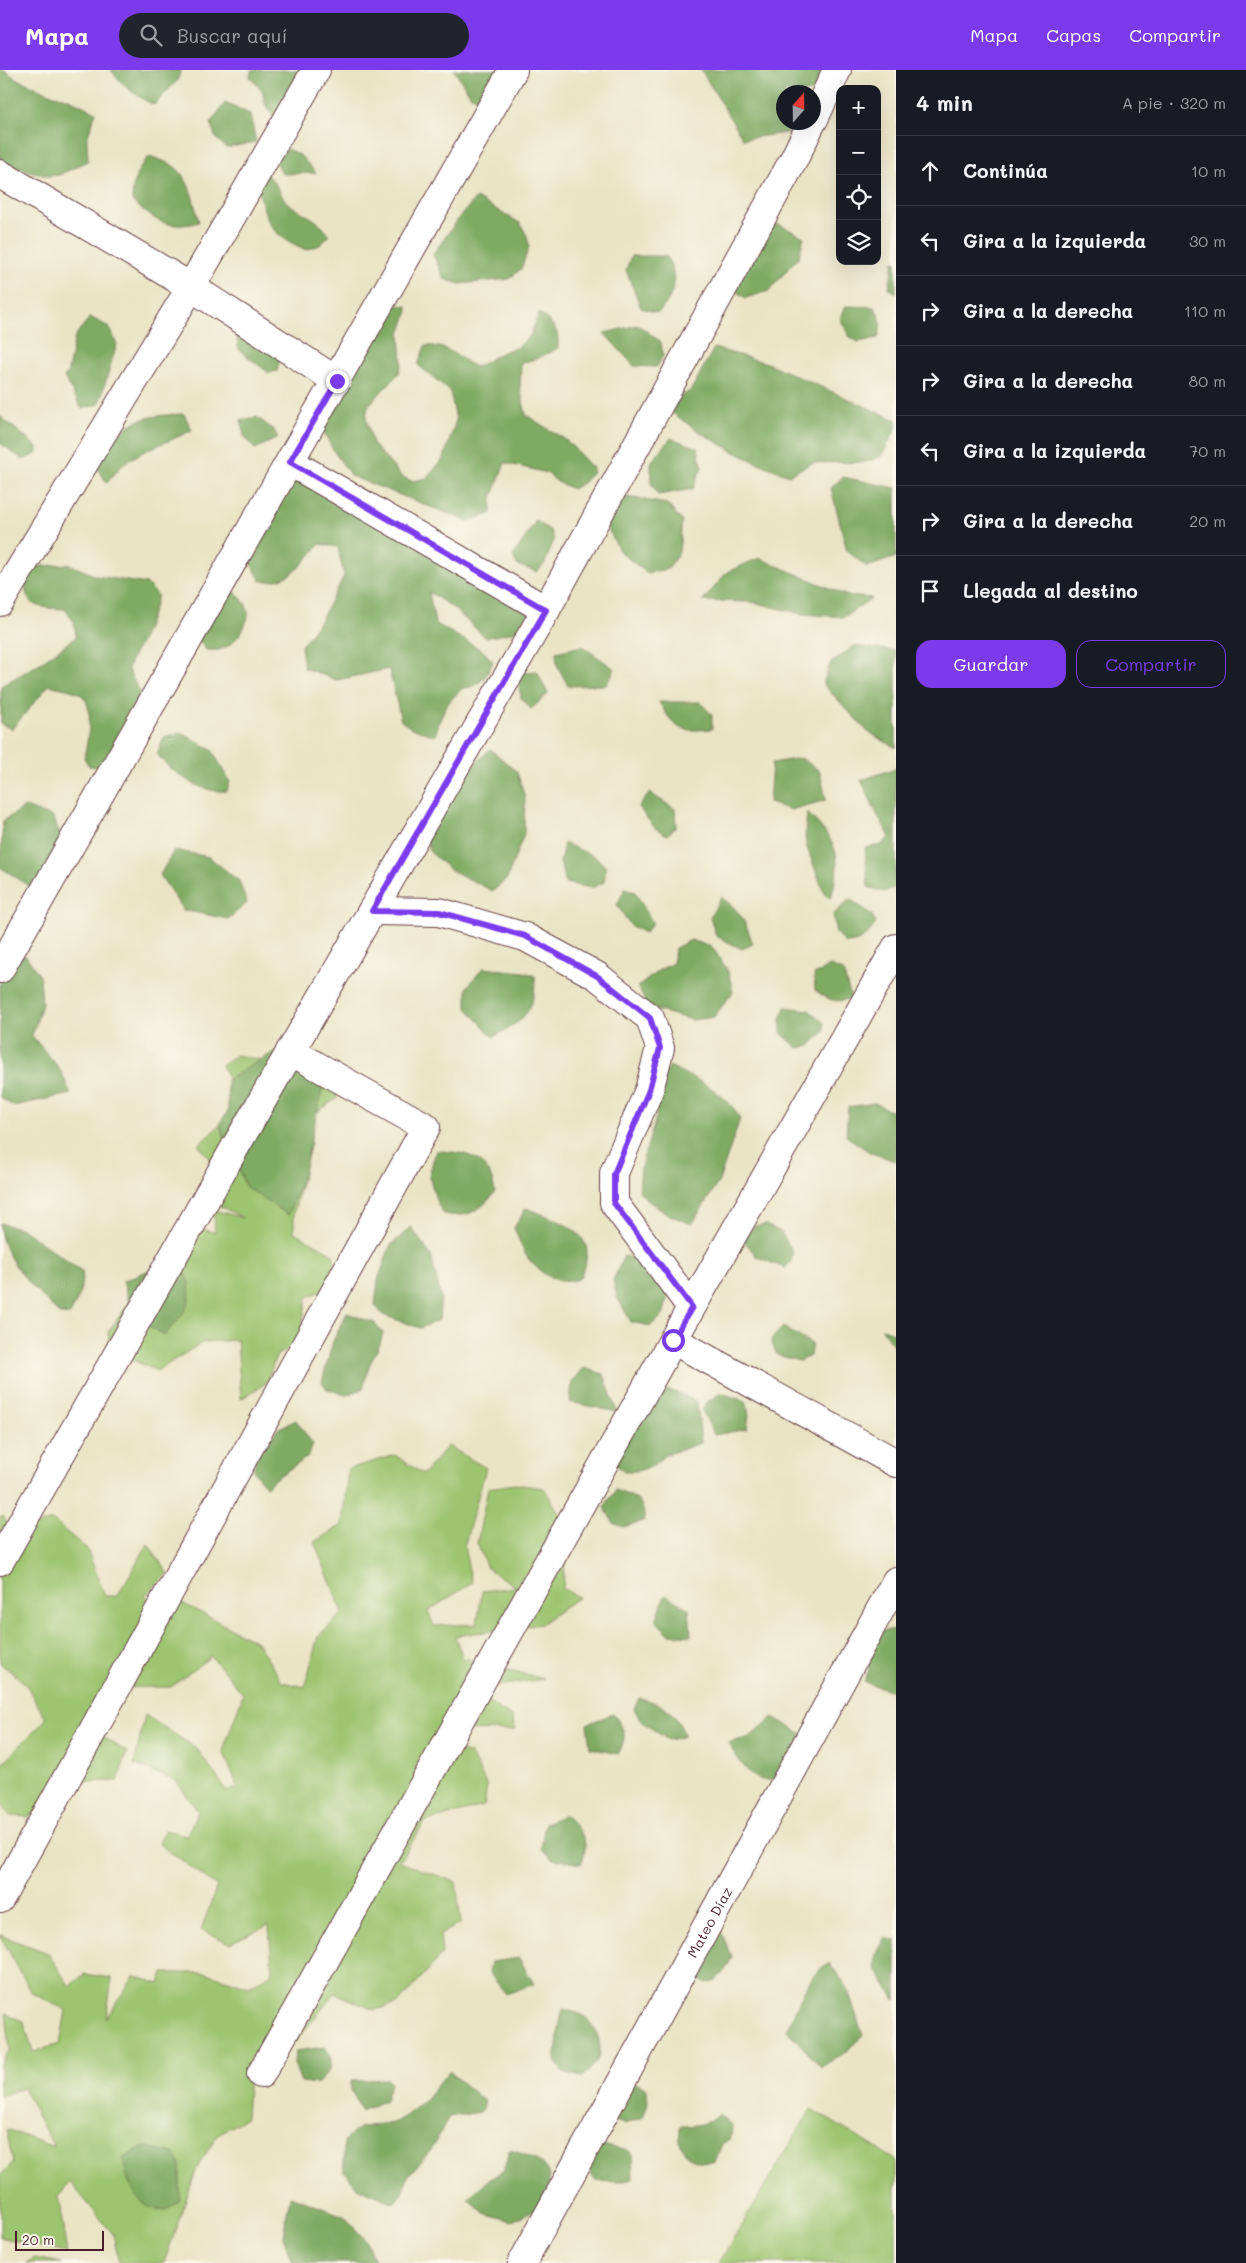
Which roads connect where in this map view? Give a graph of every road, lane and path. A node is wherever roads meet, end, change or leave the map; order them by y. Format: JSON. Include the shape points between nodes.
{"nodes":[{"id":1,"x":316,"y":70,"type":"edge"},
{"id":2,"x":513,"y":70,"type":"edge"},
{"id":3,"x":837,"y":70,"type":"edge"},
{"id":4,"x":821,"y":103,"type":"edge"},
{"id":5,"x":808,"y":130,"type":"edge"},
{"id":6,"x":0,"y":174,"type":"edge"},
{"id":7,"x":191,"y":286,"type":"junction"},
{"id":8,"x":337,"y":381,"type":"junction"},
{"id":9,"x":290,"y":462,"type":"junction"},
{"id":10,"x":0,"y":602,"type":"edge"},
{"id":11,"x":546,"y":610,"type":"junction"},
{"id":12,"x":372,"y":911,"type":"junction"},
{"id":13,"x":896,"y":948,"type":"edge"},
{"id":14,"x":0,"y":969,"type":"edge"},
{"id":15,"x":290,"y":1051,"type":"junction"},
{"id":16,"x":692,"y":1307,"type":"junction"},
{"id":17,"x":673,"y":1340,"type":"junction"},
{"id":18,"x":896,"y":1463,"type":"edge"},
{"id":19,"x":0,"y":1561,"type":"edge"},
{"id":20,"x":896,"y":1581,"type":"edge"},
{"id":21,"x":0,"y":1899,"type":"edge"},
{"id":22,"x":261,"y":2074,"type":"dead end"},
{"id":23,"x":522,"y":2263,"type":"edge"}],
"edges":[{"from":1,"to":7,"type":"street"},
{"from":2,"to":8,"type":"street"},
{"from":3,"to":4,"type":"street"},
{"from":5,"to":11,"type":"street"},
{"from":6,"to":7,"type":"street"},
{"from":7,"to":8,"type":"street"},
{"from":7,"to":10,"type":"street"},
{"from":8,"to":9,"type":"street"},
{"from":9,"to":11,"type":"street"},
{"from":9,"to":14,"type":"street"},
{"from":11,"to":12,"type":"street"},
{"from":12,"to":15,"type":"street"},
{"from":12,"to":16,"type":"street","via":[[439,912],[525,936],[597,976],[650,1018],[660,1048],[649,1090],[614,1174],[614,1203]]},
{"from":13,"to":16,"type":"street"},
{"from":15,"to":19,"type":"street"},
{"from":15,"to":21,"type":"street","via":[[426,1127]]},
{"from":16,"to":17,"type":"street"},
{"from":17,"to":18,"type":"street"},
{"from":17,"to":22,"type":"street"},
{"from":20,"to":23,"type":"street","name":"Mateo Díaz"}]}
